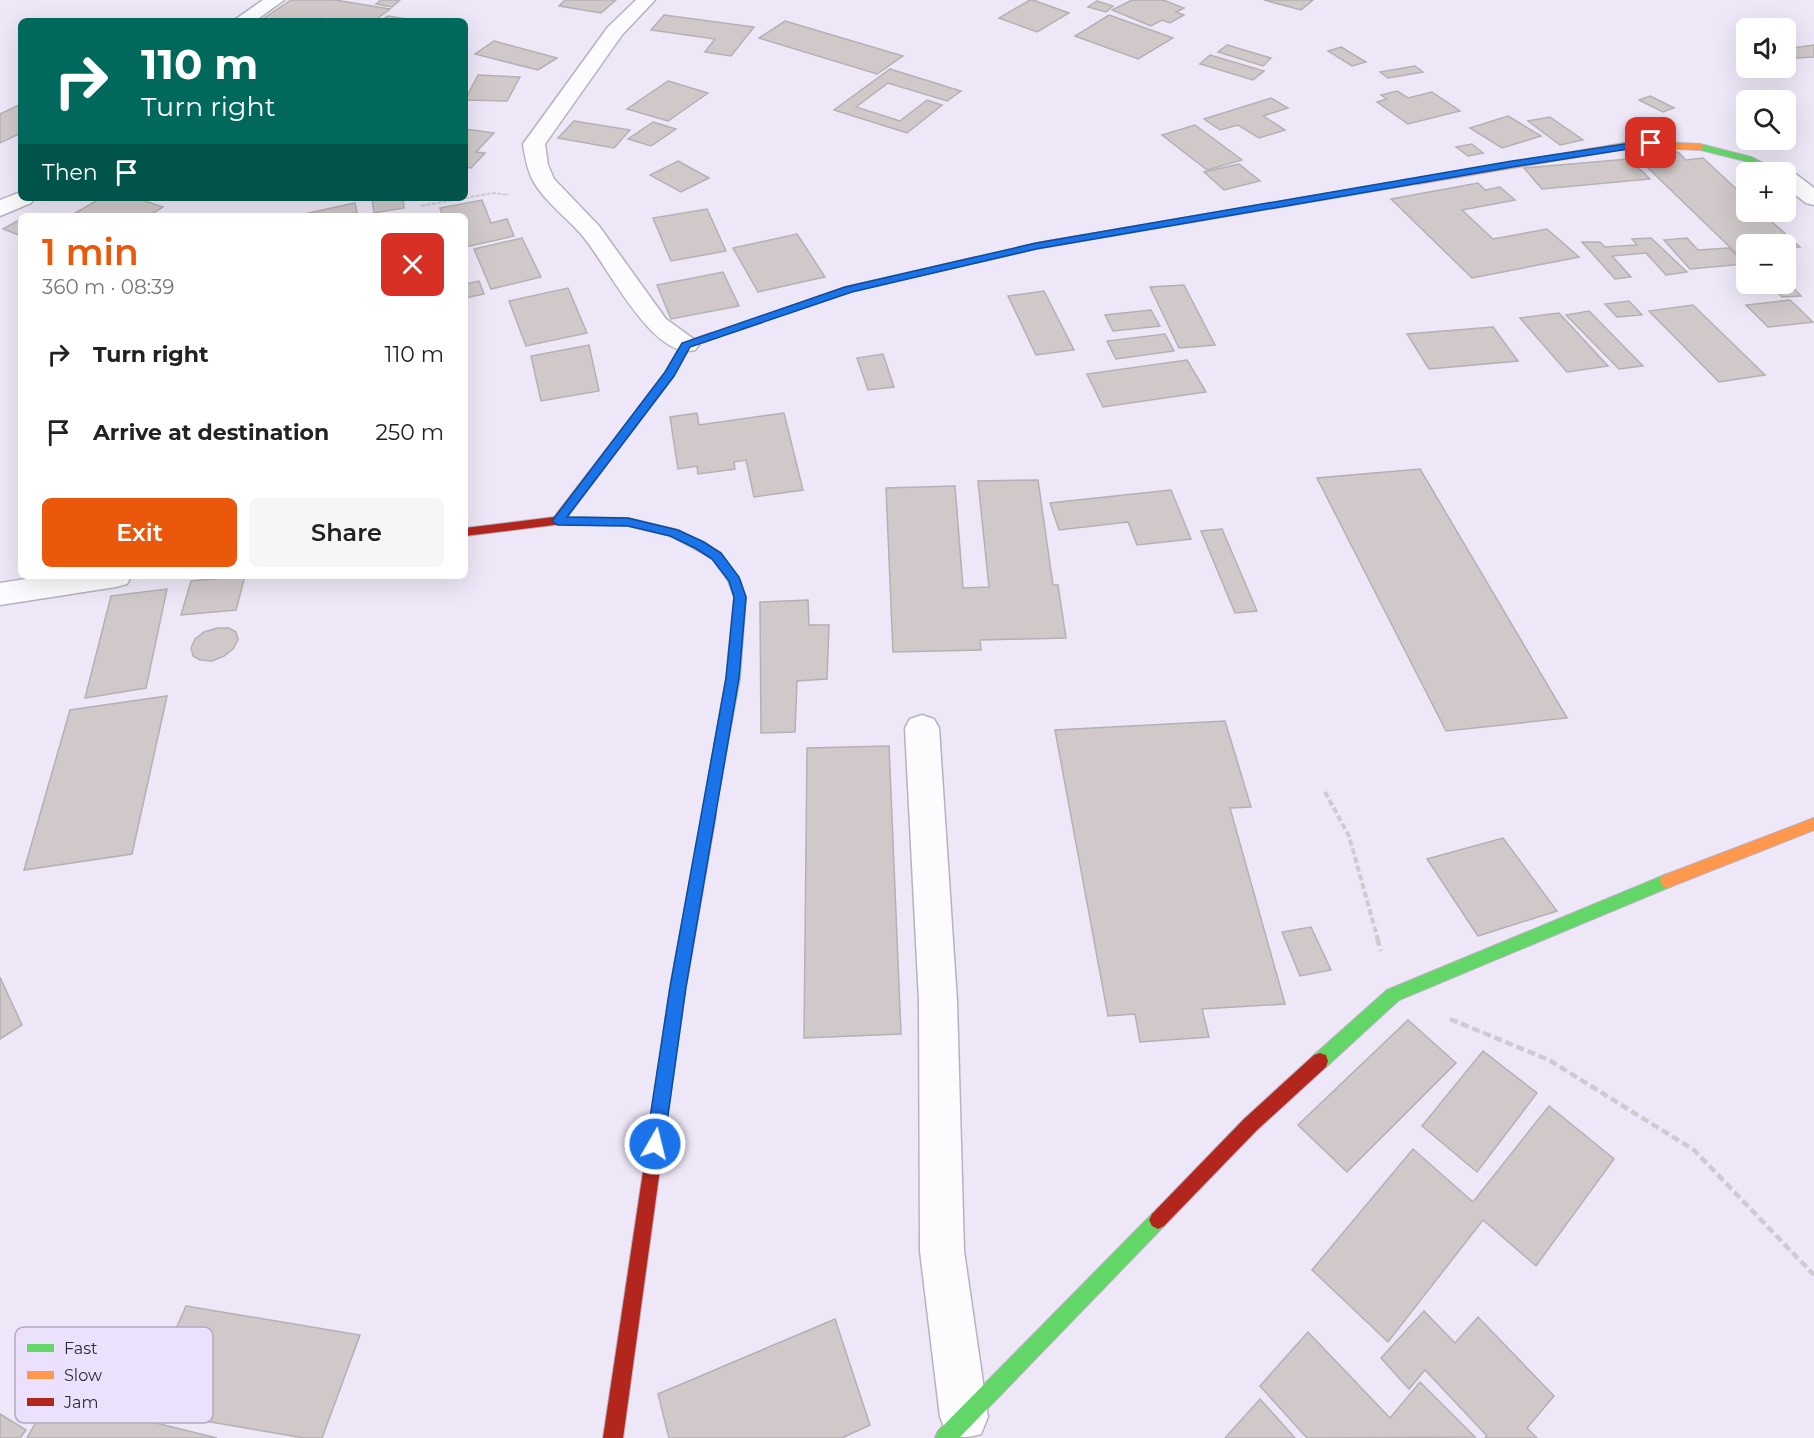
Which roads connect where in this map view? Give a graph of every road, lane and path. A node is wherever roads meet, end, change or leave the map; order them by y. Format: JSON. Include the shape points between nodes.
{"nodes":[{"id":1,"x":275,"y":0,"type":"edge"},
{"id":2,"x":646,"y":0,"type":"edge"},
{"id":3,"x":247,"y":18,"type":"edge"},
{"id":4,"x":1759,"y":162,"type":"edge"},
{"id":5,"x":1796,"y":185,"type":"edge"},
{"id":6,"x":1814,"y":198,"type":"edge"},
{"id":7,"x":18,"y":200,"type":"edge"},
{"id":8,"x":448,"y":201,"type":"edge"},
{"id":9,"x":420,"y":206,"type":"dead end"},
{"id":10,"x":0,"y":209,"type":"edge"},
{"id":11,"x":686,"y":345,"type":"junction"},
{"id":12,"x":558,"y":521,"type":"junction"},
{"id":13,"x":468,"y":532,"type":"edge"},
{"id":14,"x":97,"y":579,"type":"edge"},
{"id":15,"x":0,"y":594,"type":"edge"},
{"id":16,"x":922,"y":728,"type":"dead end"},
{"id":17,"x":1325,"y":792,"type":"dead end"},
{"id":18,"x":1814,"y":824,"type":"edge"},
{"id":19,"x":1394,"y":995,"type":"junction"},
{"id":20,"x":1814,"y":1275,"type":"edge"},
{"id":21,"x":955,"y":1427,"type":"edge"},
{"id":22,"x":613,"y":1438,"type":"edge"}],
"edges":[{"from":1,"to":3,"type":"street"},
{"from":2,"to":11,"type":"street","via":[[615,31],[534,144],[544,181],[591,231],[657,324]]},
{"from":4,"to":11,"type":"street","via":[[1706,148],[1651,143],[1610,148],[1036,246],[849,289]]},
{"from":5,"to":6,"type":"street"},
{"from":7,"to":10,"type":"street"},
{"from":8,"to":9,"type":"path"},
{"from":11,"to":12,"type":"street","via":[[670,374]]},
{"from":12,"to":13,"type":"street"},
{"from":12,"to":22,"type":"street","via":[[628,522],[674,533],[717,556],[734,580],[740,597],[733,678],[678,987]]},
{"from":14,"to":15,"type":"street"},
{"from":16,"to":21,"type":"street","via":[[938,1001],[942,1251]]},
{"from":17,"to":19,"type":"path","via":[[1349,836]]},
{"from":18,"to":19,"type":"street","via":[[1599,908]]},
{"from":19,"to":20,"type":"path","via":[[1549,1060],[1694,1150]]},
{"from":19,"to":21,"type":"street","via":[[1250,1125]]}]}
